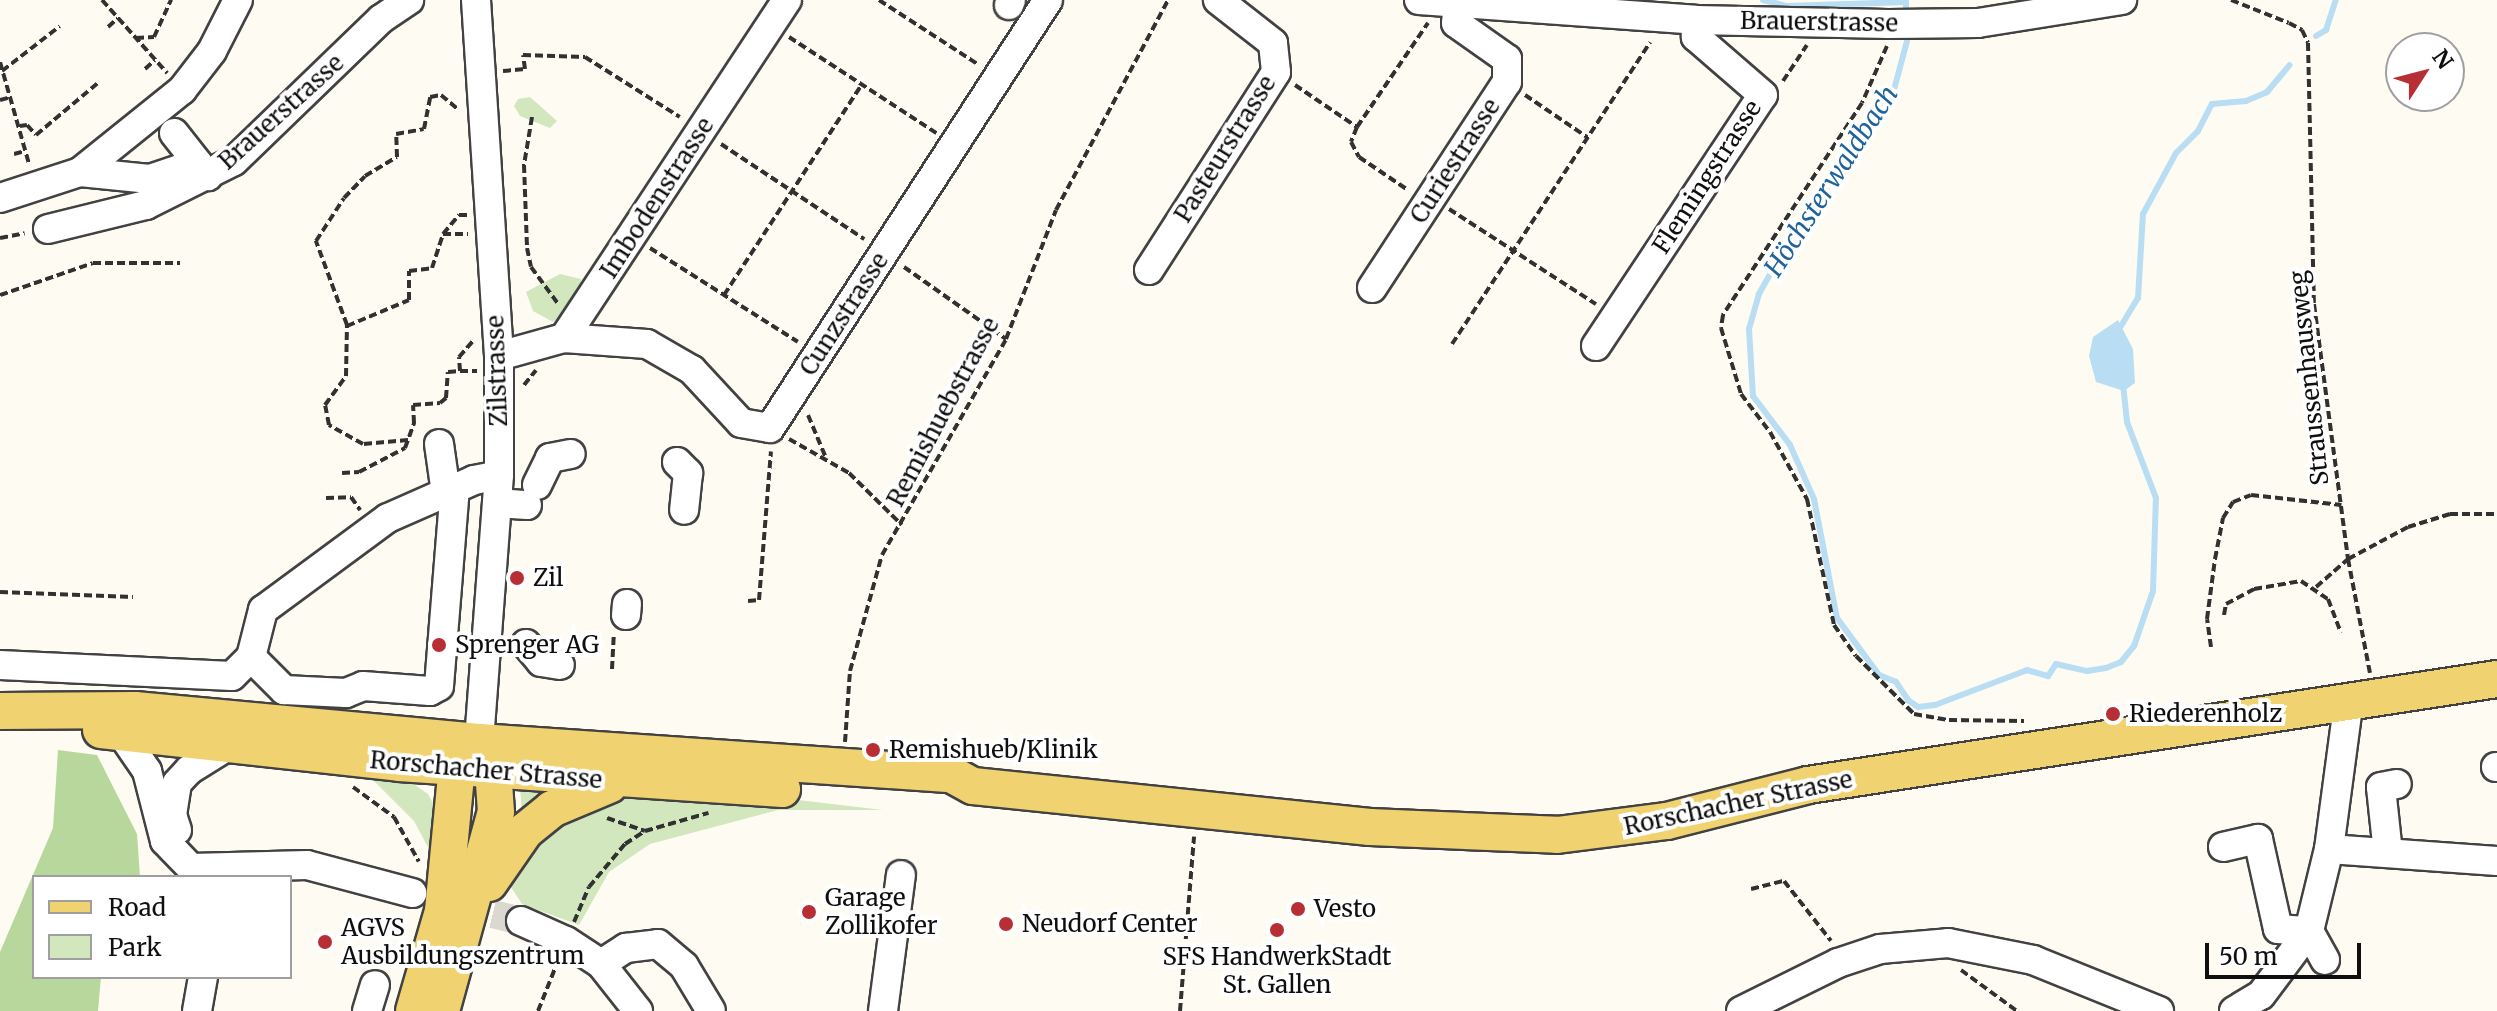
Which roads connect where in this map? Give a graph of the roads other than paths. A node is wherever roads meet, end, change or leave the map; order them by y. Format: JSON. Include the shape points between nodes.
{"nodes":[{"id":1,"x":238,"y":0,"type":"edge"},
{"id":2,"x":409,"y":0,"type":"edge"},
{"id":3,"x":476,"y":0,"type":"edge"},
{"id":4,"x":787,"y":0,"type":"edge"},
{"id":5,"x":1048,"y":0,"type":"edge"},
{"id":6,"x":1218,"y":0,"type":"edge"},
{"id":7,"x":2122,"y":0,"type":"edge"},
{"id":8,"x":1437,"y":6,"type":"edge"},
{"id":9,"x":1598,"y":6,"type":"edge"},
{"id":10,"x":1979,"y":12,"type":"edge"},
{"id":11,"x":1695,"y":20,"type":"junction"},
{"id":12,"x":174,"y":133,"type":"dead end"},
{"id":13,"x":203,"y":170,"type":"junction"},
{"id":14,"x":80,"y":172,"type":"junction"},
{"id":15,"x":0,"y":198,"type":"edge"},
{"id":16,"x":48,"y":229,"type":"dead end"},
{"id":17,"x":1149,"y":270,"type":"dead end"},
{"id":18,"x":1372,"y":288,"type":"dead end"},
{"id":19,"x":568,"y":333,"type":"junction"},
{"id":20,"x":1596,"y":346,"type":"dead end"},
{"id":21,"x":490,"y":347,"type":"junction"},
{"id":22,"x":439,"y":444,"type":"dead end"},
{"id":23,"x":571,"y":454,"type":"dead end"},
{"id":24,"x":677,"y":462,"type":"dead end"},
{"id":25,"x":498,"y":489,"type":"junction"},
{"id":26,"x":450,"y":490,"type":"junction"},
{"id":27,"x":684,"y":510,"type":"dead end"},
{"id":28,"x":526,"y":644,"type":"dead end"},
{"id":29,"x":251,"y":657,"type":"junction"},
{"id":30,"x":0,"y":665,"type":"edge"},
{"id":31,"x":560,"y":665,"type":"dead end"},
{"id":32,"x":2497,"y":679,"type":"edge"},
{"id":33,"x":2362,"y":704,"type":"junction"},
{"id":34,"x":0,"y":712,"type":"edge"},
{"id":35,"x":121,"y":733,"type":"junction"},
{"id":36,"x":226,"y":747,"type":"junction"},
{"id":37,"x":477,"y":759,"type":"junction"},
{"id":38,"x":626,"y":781,"type":"junction"},
{"id":39,"x":2397,"y":784,"type":"dead end"},
{"id":40,"x":973,"y":786,"type":"junction"},
{"id":41,"x":2223,"y":847,"type":"dead end"},
{"id":42,"x":2329,"y":849,"type":"junction"},
{"id":43,"x":2388,"y":853,"type":"junction"},
{"id":44,"x":2497,"y":861,"type":"edge"},
{"id":45,"x":216,"y":873,"type":"edge"},
{"id":46,"x":901,"y":875,"type":"dead end"},
{"id":47,"x":417,"y":883,"type":"road end"},
{"id":48,"x":470,"y":916,"type":"junction"},
{"id":49,"x":521,"y":921,"type":"tunnel mouth"},
{"id":50,"x":2309,"y":931,"type":"junction"},
{"id":51,"x":2325,"y":960,"type":"dead end"},
{"id":52,"x":601,"y":964,"type":"junction"},
{"id":53,"x":890,"y":977,"type":"junction"},
{"id":54,"x":203,"y":979,"type":"edge"},
{"id":55,"x":197,"y":1011,"type":"edge"},
{"id":56,"x":414,"y":1011,"type":"edge"},
{"id":57,"x":441,"y":1011,"type":"edge"},
{"id":58,"x":638,"y":1011,"type":"edge"},
{"id":59,"x":711,"y":1011,"type":"edge"},
{"id":60,"x":866,"y":1011,"type":"edge"},
{"id":61,"x":883,"y":1011,"type":"edge"},
{"id":62,"x":1741,"y":1011,"type":"edge"},
{"id":63,"x":2159,"y":1011,"type":"edge"},
{"id":64,"x":2234,"y":1011,"type":"edge"}],
"edges":[{"from":1,"to":14,"type":"street","via":[[212,51],[182,90]]},
{"from":2,"to":13,"type":"street","name":"Brauerstrasse","via":[[381,19],[234,161]]},
{"from":3,"to":21,"type":"street","name":"Zilstrasse"},
{"from":4,"to":19,"type":"street","name":"Imbodenstrasse"},
{"from":5,"to":19,"type":"street","name":"Cunzstrasse","via":[[770,428],[741,423],[669,352]]},
{"from":6,"to":17,"type":"street","name":"Pasteurstrasse","via":[[1273,43],[1276,72]]},
{"from":7,"to":10,"type":"street","name":"Brauerstrasse"},
{"from":8,"to":9,"type":"street","name":"Brauerstrasse"},
{"from":8,"to":18,"type":"street","name":"Curiestrasse","via":[[1507,59],[1507,82]]},
{"from":9,"to":11,"type":"street","name":"Brauerstrasse"},
{"from":10,"to":11,"type":"street","name":"Brauerstrasse","via":[[1888,24]]},
{"from":11,"to":20,"type":"street","name":"Flemingstrasse","via":[[1696,37],[1763,95]]},
{"from":12,"to":13,"type":"street"},
{"from":13,"to":14,"type":"street","via":[[150,179]]},
{"from":13,"to":16,"type":"street","name":"Brauerstrasse","via":[[146,205]]},
{"from":14,"to":15,"type":"street"},
{"from":19,"to":21,"type":"street"},
{"from":21,"to":25,"type":"street","name":"Zilstrasse"},
{"from":22,"to":26,"type":"street"},
{"from":23,"to":25,"type":"street","via":[[550,458],[532,495]]},
{"from":24,"to":27,"type":"street","via":[[688,473]]},
{"from":25,"to":26,"type":"street"},
{"from":25,"to":37,"type":"street","name":"Zilstrasse"},
{"from":26,"to":29,"type":"street","via":[[388,518],[263,610]]},
{"from":26,"to":29,"type":"street","via":[[439,686],[430,691],[363,686],[346,693],[284,690]]},
{"from":28,"to":31,"type":"street","via":[[541,662]]},
{"from":29,"to":30,"type":"street","via":[[232,676]]},
{"from":32,"to":33,"type":"main road","name":"Rorschacher Strasse"},
{"from":33,"to":40,"type":"main road","name":"Rorschacher Strasse","via":[[1808,785],[1667,821],[1557,835],[1421,831]]},
{"from":33,"to":42,"type":"street"},
{"from":34,"to":35,"type":"main road","name":"Rorschacher Strasse"},
{"from":34,"to":37,"type":"main road","name":"Rorschacher Strasse","via":[[135,710]]},
{"from":35,"to":36,"type":"main road","name":"Rorschacher Strasse"},
{"from":35,"to":45,"type":"street","via":[[147,771],[165,841],[191,868]]},
{"from":36,"to":37,"type":"main road","name":"Rorschacher Strasse"},
{"from":36,"to":45,"type":"street","via":[[189,770],[173,799],[178,834]]},
{"from":37,"to":38,"type":"main road","name":"Rorschacher Strasse"},
{"from":37,"to":40,"type":"main road","name":"Rorschacher Strasse","via":[[951,774]]},
{"from":37,"to":48,"type":"main road","via":[[496,812]]},
{"from":37,"to":56,"type":"main road"},
{"from":38,"to":40,"type":"main road","name":"Rorschacher Strasse","via":[[953,797]]},
{"from":38,"to":48,"type":"main road","via":[[591,789],[525,831]]},
{"from":39,"to":43,"type":"street","via":[[2381,787]]},
{"from":41,"to":50,"type":"street","via":[[2258,839],[2278,929]]},
{"from":42,"to":43,"type":"street"},
{"from":42,"to":50,"type":"street"},
{"from":43,"to":44,"type":"street"},
{"from":45,"to":47,"type":"street","via":[[307,865]]},
{"from":46,"to":53,"type":"street"},
{"from":48,"to":57,"type":"main road"},
{"from":49,"to":52,"type":"street"},
{"from":50,"to":51,"type":"street"},
{"from":50,"to":64,"type":"street","via":[[2261,995]]},
{"from":52,"to":58,"type":"street"},
{"from":52,"to":59,"type":"street","via":[[626,948],[658,944],[684,966]]},
{"from":53,"to":60,"type":"street"},
{"from":53,"to":61,"type":"street"},
{"from":54,"to":55,"type":"street"},
{"from":62,"to":63,"type":"street","via":[[1810,973],[1910,939],[2034,951]]}]}
